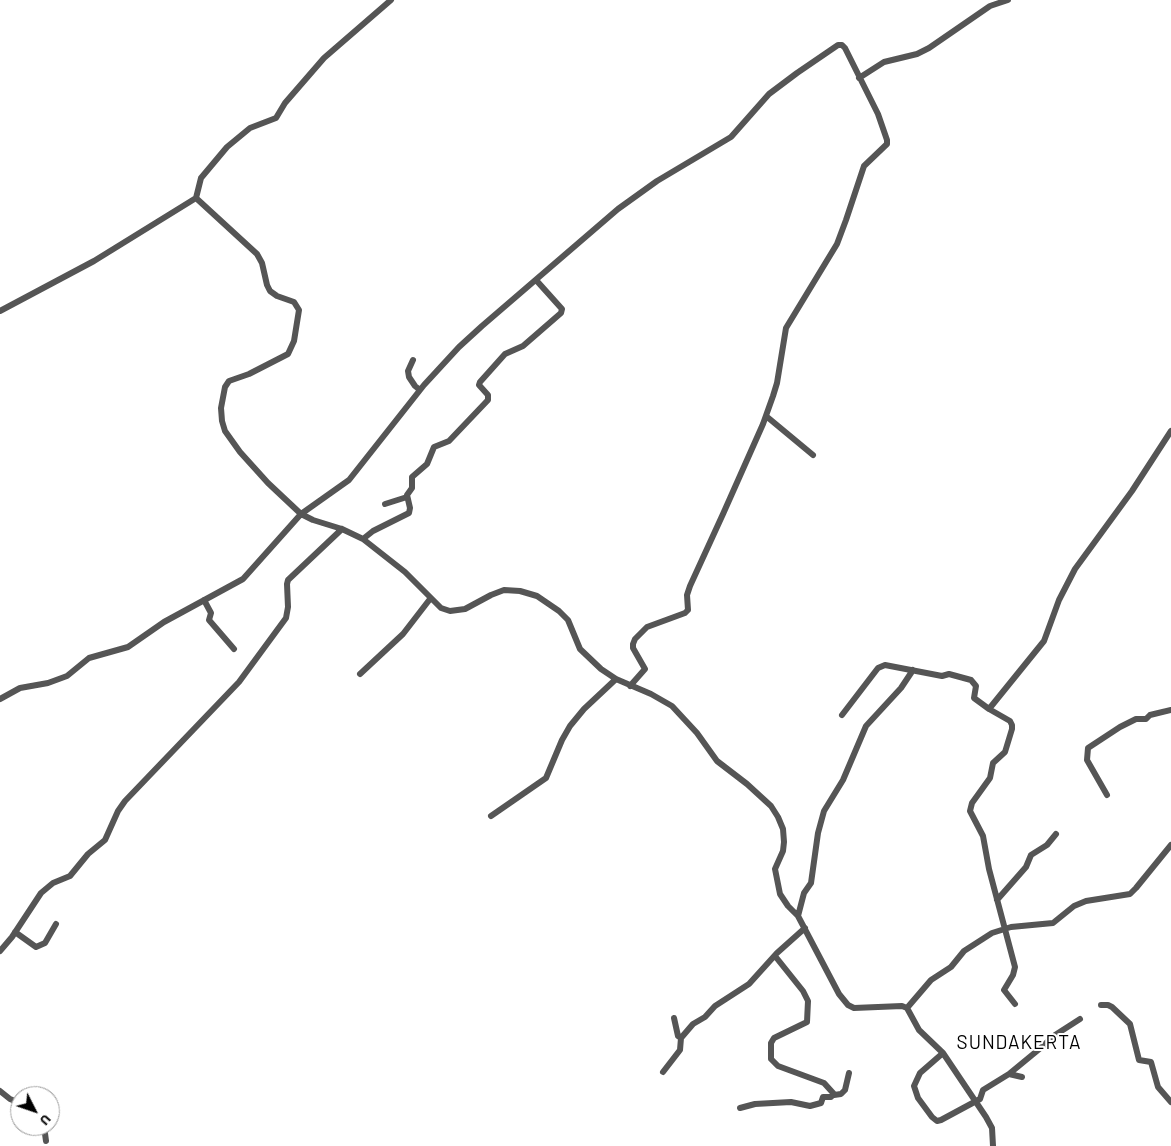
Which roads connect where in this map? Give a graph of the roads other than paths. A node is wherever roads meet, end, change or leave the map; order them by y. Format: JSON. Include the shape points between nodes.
{"nodes":[{"id":1,"x":391,"y":0,"type":"edge"},
{"id":2,"x":1008,"y":0,"type":"edge"},
{"id":3,"x":990,"y":3,"type":"edge"},
{"id":4,"x":859,"y":78,"type":"junction"},
{"id":5,"x":196,"y":198,"type":"junction"},
{"id":6,"x":536,"y":280,"type":"junction"},
{"id":7,"x":0,"y":312,"type":"edge"},
{"id":8,"x":413,"y":360,"type":"dead end"},
{"id":9,"x":420,"y":390,"type":"junction"},
{"id":10,"x":766,"y":416,"type":"junction"},
{"id":11,"x":1171,"y":431,"type":"edge"},
{"id":12,"x":813,"y":455,"type":"dead end"},
{"id":13,"x":407,"y":496,"type":"junction"},
{"id":14,"x":385,"y":504,"type":"dead end"},
{"id":15,"x":301,"y":514,"type":"junction"},
{"id":16,"x":342,"y":529,"type":"junction"},
{"id":17,"x":363,"y":539,"type":"junction"},
{"id":18,"x":430,"y":599,"type":"junction"},
{"id":19,"x":204,"y":600,"type":"junction"},
{"id":20,"x":234,"y":649,"type":"dead end"},
{"id":21,"x":913,"y":670,"type":"junction"},
{"id":22,"x":360,"y":674,"type":"dead end"},
{"id":23,"x":616,"y":679,"type":"junction"},
{"id":24,"x":630,"y":686,"type":"junction"},
{"id":25,"x":0,"y":699,"type":"edge"},
{"id":26,"x":989,"y":710,"type":"junction"},
{"id":27,"x":1171,"y":710,"type":"edge"},
{"id":28,"x":842,"y":715,"type":"dead end"},
{"id":29,"x":1107,"y":795,"type":"dead end"},
{"id":30,"x":491,"y":816,"type":"dead end"},
{"id":31,"x":1056,"y":834,"type":"dead end"},
{"id":32,"x":1171,"y":845,"type":"edge"},
{"id":33,"x":996,"y":900,"type":"junction"},
{"id":34,"x":798,"y":916,"type":"junction"},
{"id":35,"x":56,"y":924,"type":"dead end"},
{"id":36,"x":805,"y":928,"type":"junction"},
{"id":37,"x":1004,"y":928,"type":"junction"},
{"id":38,"x":15,"y":932,"type":"junction"},
{"id":39,"x":0,"y":951,"type":"edge"},
{"id":40,"x":775,"y":956,"type":"junction"},
{"id":41,"x":1015,"y":1004,"type":"dead end"},
{"id":42,"x":1101,"y":1005,"type":"dead end"},
{"id":43,"x":906,"y":1008,"type":"junction"},
{"id":44,"x":674,"y":1018,"type":"dead end"},
{"id":45,"x":1080,"y":1019,"type":"dead end"},
{"id":46,"x":682,"y":1038,"type":"junction"},
{"id":47,"x":943,"y":1053,"type":"junction"},
{"id":48,"x":663,"y":1072,"type":"dead end"},
{"id":49,"x":849,"y":1072,"type":"dead end"},
{"id":50,"x":1009,"y":1074,"type":"junction"},
{"id":51,"x":1022,"y":1077,"type":"dead end"},
{"id":52,"x":0,"y":1090,"type":"edge"},
{"id":53,"x":834,"y":1095,"type":"junction"},
{"id":54,"x":10,"y":1099,"type":"edge"},
{"id":55,"x":975,"y":1101,"type":"junction"},
{"id":56,"x":1171,"y":1102,"type":"edge"},
{"id":57,"x":740,"y":1108,"type":"dead end"},
{"id":58,"x":45,"y":1136,"type":"edge"},
{"id":59,"x":46,"y":1140,"type":"dead end"},
{"id":60,"x":993,"y":1146,"type":"edge"}],
"edges":[{"from":1,"to":5,"type":"street","via":[[324,58],[276,118],[250,128],[227,147],[201,178]]},
{"from":2,"to":3,"type":"street"},
{"from":3,"to":4,"type":"street","via":[[929,48],[884,62]]},
{"from":4,"to":6,"type":"street","via":[[845,48],[838,46],[769,94],[731,137],[645,189]]},
{"from":4,"to":10,"type":"street","via":[[878,114],[886,144],[864,166],[837,244],[786,328],[777,384]]},
{"from":5,"to":7,"type":"street","via":[[94,261]]},
{"from":5,"to":15,"type":"street","via":[[258,254],[271,292],[294,302],[299,309],[294,341],[288,354],[228,382],[220,412],[226,431],[240,452]]},
{"from":6,"to":9,"type":"street","via":[[470,336]]},
{"from":6,"to":13,"type":"street","via":[[562,313],[523,346],[505,354],[480,382],[488,400],[449,441],[434,448],[427,464],[412,477],[412,488]]},
{"from":8,"to":9,"type":"street","via":[[409,377]]},
{"from":9,"to":15,"type":"street","via":[[349,480]]},
{"from":10,"to":12,"type":"street"},
{"from":10,"to":24,"type":"street","via":[[690,586],[688,610],[648,628],[635,639],[633,648],[646,669]]},
{"from":11,"to":26,"type":"street","via":[[1075,569],[1044,641]]},
{"from":13,"to":14,"type":"street"},
{"from":13,"to":17,"type":"street","via":[[409,513]]},
{"from":15,"to":16,"type":"street"},
{"from":15,"to":19,"type":"street","via":[[245,576]]},
{"from":16,"to":17,"type":"street"},
{"from":16,"to":38,"type":"street","via":[[289,579],[286,618],[245,675],[125,801],[105,840],[70,876],[41,892]]},
{"from":17,"to":18,"type":"street","via":[[405,572]]},
{"from":18,"to":22,"type":"street","via":[[403,634]]},
{"from":18,"to":23,"type":"street","via":[[441,608],[452,611],[467,608],[502,590],[537,596],[562,614],[572,627],[580,649]]},
{"from":19,"to":20,"type":"street","via":[[211,613],[209,620]]},
{"from":19,"to":25,"type":"street","via":[[128,647],[89,658],[67,676],[20,688]]},
{"from":21,"to":26,"type":"street","via":[[942,676],[949,674],[974,682],[974,698]]},
{"from":21,"to":28,"type":"street","via":[[880,666]]},
{"from":21,"to":34,"type":"street","via":[[866,726],[843,780],[824,811],[811,883],[804,893]]},
{"from":23,"to":24,"type":"street"},
{"from":23,"to":30,"type":"street","via":[[576,717],[546,778]]},
{"from":24,"to":34,"type":"street","via":[[672,706],[717,761],[743,780],[775,811],[783,829],[784,842],[775,869],[776,880],[784,902]]},
{"from":26,"to":33,"type":"street","via":[[1010,721],[1012,729],[1005,752],[994,763],[990,778],[970,809],[983,836]]},
{"from":27,"to":29,"type":"street","via":[[1136,719],[1088,748],[1087,760]]},
{"from":31,"to":33,"type":"street","via":[[1047,845],[1031,855],[1026,867]]},
{"from":32,"to":37,"type":"street","via":[[1130,894],[1086,901],[1052,923]]},
{"from":33,"to":37,"type":"street"},
{"from":34,"to":36,"type":"street"},
{"from":35,"to":38,"type":"street","via":[[45,943],[36,947]]},
{"from":36,"to":40,"type":"street"},
{"from":36,"to":43,"type":"street","via":[[835,988],[848,1005],[858,1009]]},
{"from":37,"to":41,"type":"street","via":[[1014,967],[1004,990]]},
{"from":37,"to":43,"type":"street","via":[[992,932],[964,951]]},
{"from":38,"to":39,"type":"street"},
{"from":40,"to":46,"type":"street","via":[[746,986],[692,1024]]},
{"from":40,"to":53,"type":"street","via":[[808,1001],[807,1022],[773,1039],[771,1059],[778,1066],[824,1083]]},
{"from":42,"to":56,"type":"street","via":[[1112,1007],[1130,1024],[1139,1060],[1151,1062],[1158,1087]]},
{"from":43,"to":47,"type":"street","via":[[919,1030]]},
{"from":44,"to":46,"type":"street","via":[[678,1036]]},
{"from":45,"to":50,"type":"street"},
{"from":46,"to":48,"type":"street","via":[[680,1050]]},
{"from":47,"to":55,"type":"street"},
{"from":47,"to":55,"type":"street","via":[[917,1078],[914,1086],[918,1098],[937,1120]]},
{"from":49,"to":53,"type":"street","via":[[845,1090]]},
{"from":50,"to":51,"type":"street"},
{"from":50,"to":55,"type":"street","via":[[983,1090],[980,1099]]},
{"from":52,"to":54,"type":"street"},
{"from":53,"to":57,"type":"street","via":[[823,1096],[821,1103],[810,1106],[791,1102]]},
{"from":55,"to":60,"type":"street","via":[[992,1128]]},
{"from":58,"to":59,"type":"street"}]}
